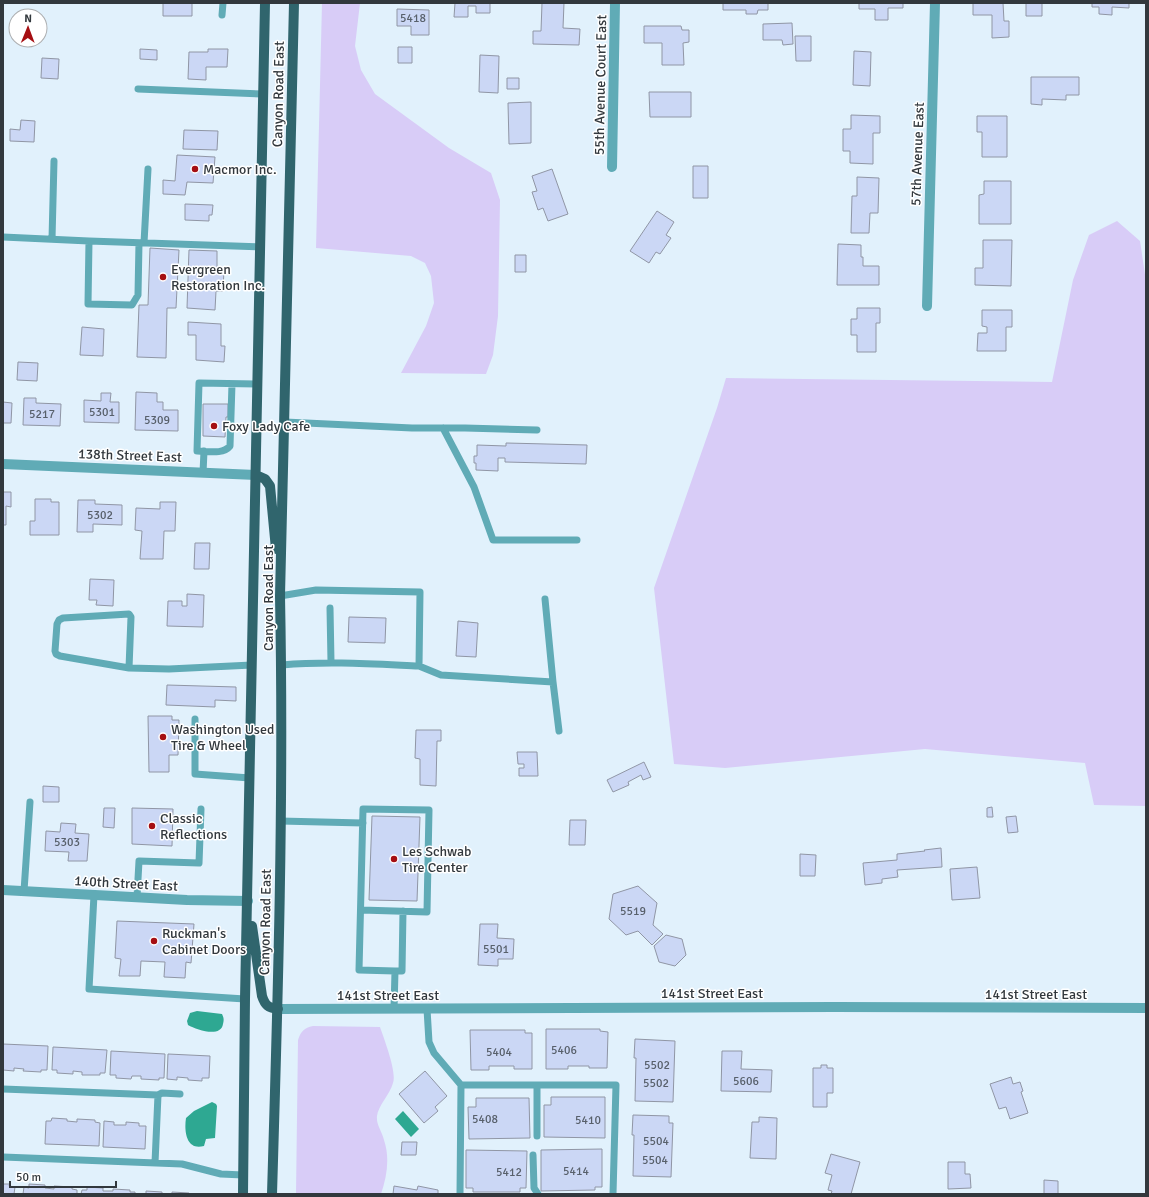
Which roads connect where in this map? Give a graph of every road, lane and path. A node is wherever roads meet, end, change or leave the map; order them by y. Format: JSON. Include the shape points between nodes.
{"nodes":[{"id":1,"x":222,"y":3,"type":"edge"},
{"id":2,"x":265,"y":3,"type":"edge"},
{"id":3,"x":294,"y":3,"type":"edge"},
{"id":4,"x":615,"y":3,"type":"edge"},
{"id":5,"x":935,"y":3,"type":"edge"},
{"id":6,"x":222,"y":15,"type":"dead end"},
{"id":7,"x":138,"y":89,"type":"dead end"},
{"id":8,"x":263,"y":94,"type":"junction"},
{"id":9,"x":54,"y":161,"type":"dead end"},
{"id":10,"x":612,"y":167,"type":"dead end"},
{"id":11,"x":148,"y":169,"type":"dead end"},
{"id":12,"x":3,"y":237,"type":"edge"},
{"id":13,"x":52,"y":239,"type":"junction"},
{"id":14,"x":89,"y":241,"type":"junction"},
{"id":15,"x":142,"y":243,"type":"junction"},
{"id":16,"x":260,"y":247,"type":"junction"},
{"id":17,"x":927,"y":306,"type":"dead end"},
{"id":18,"x":232,"y":384,"type":"junction"},
{"id":19,"x":258,"y":384,"type":"junction"},
{"id":20,"x":285,"y":422,"type":"junction"},
{"id":21,"x":443,"y":428,"type":"junction"},
{"id":22,"x":537,"y":430,"type":"dead end"},
{"id":23,"x":204,"y":451,"type":"junction"},
{"id":24,"x":3,"y":464,"type":"edge"},
{"id":25,"x":202,"y":472,"type":"junction"},
{"id":26,"x":256,"y":475,"type":"junction"},
{"id":27,"x":577,"y":540,"type":"dead end"},
{"id":28,"x":280,"y":596,"type":"junction"},
{"id":29,"x":545,"y":599,"type":"dead end"},
{"id":30,"x":330,"y":608,"type":"dead end"},
{"id":31,"x":331,"y":662,"type":"junction"},
{"id":32,"x":252,"y":665,"type":"junction"},
{"id":33,"x":282,"y":665,"type":"junction"},
{"id":34,"x":419,"y":666,"type":"junction"},
{"id":35,"x":129,"y":668,"type":"junction"},
{"id":36,"x":552,"y":682,"type":"junction"},
{"id":37,"x":195,"y":719,"type":"dead end"},
{"id":38,"x":559,"y":730,"type":"dead end"},
{"id":39,"x":250,"y":778,"type":"junction"},
{"id":40,"x":30,"y":802,"type":"dead end"},
{"id":41,"x":201,"y":809,"type":"dead end"},
{"id":42,"x":280,"y":821,"type":"junction"},
{"id":43,"x":363,"y":823,"type":"junction"},
{"id":44,"x":3,"y":890,"type":"edge"},
{"id":45,"x":24,"y":891,"type":"junction"},
{"id":46,"x":94,"y":895,"type":"junction"},
{"id":47,"x":137,"y":897,"type":"junction"},
{"id":48,"x":248,"y":901,"type":"junction"},
{"id":49,"x":361,"y":910,"type":"junction"},
{"id":50,"x":403,"y":911,"type":"junction"},
{"id":51,"x":395,"y":971,"type":"junction"},
{"id":52,"x":245,"y":999,"type":"junction"},
{"id":53,"x":1146,"y":1008,"type":"edge"},
{"id":54,"x":278,"y":1009,"type":"junction"},
{"id":55,"x":394,"y":1009,"type":"junction"},
{"id":56,"x":427,"y":1009,"type":"junction"},
{"id":57,"x":461,"y":1085,"type":"junction"},
{"id":58,"x":537,"y":1085,"type":"junction"},
{"id":59,"x":3,"y":1089,"type":"edge"},
{"id":60,"x":180,"y":1094,"type":"dead end"},
{"id":61,"x":158,"y":1095,"type":"junction"},
{"id":62,"x":537,"y":1136,"type":"dead end"},
{"id":63,"x":533,"y":1155,"type":"dead end"},
{"id":64,"x":3,"y":1156,"type":"edge"},
{"id":65,"x":155,"y":1163,"type":"junction"},
{"id":66,"x":243,"y":1175,"type":"junction"},
{"id":67,"x":243,"y":1194,"type":"edge"},
{"id":68,"x":272,"y":1194,"type":"edge"},
{"id":69,"x":460,"y":1194,"type":"edge"},
{"id":70,"x":538,"y":1194,"type":"edge"},
{"id":71,"x":613,"y":1194,"type":"edge"}],
"edges":[{"from":1,"to":6,"type":"lane"},
{"from":2,"to":8,"type":"main road","name":"Canyon Road East"},
{"from":3,"to":20,"type":"main road","name":"Canyon Road East"},
{"from":4,"to":10,"type":"street","name":"55th Avenue Court East"},
{"from":5,"to":17,"type":"street","name":"57th Avenue East"},
{"from":7,"to":8,"type":"lane"},
{"from":8,"to":16,"type":"main road","name":"Canyon Road East"},
{"from":9,"to":13,"type":"lane"},
{"from":11,"to":15,"type":"lane"},
{"from":12,"to":13,"type":"lane"},
{"from":13,"to":14,"type":"lane"},
{"from":14,"to":15,"type":"lane"},
{"from":14,"to":15,"type":"lane","via":[[88,304],[132,306],[138,295]]},
{"from":15,"to":16,"type":"lane"},
{"from":16,"to":19,"type":"main road","name":"Canyon Road East"},
{"from":18,"to":19,"type":"lane"},
{"from":18,"to":23,"type":"lane","via":[[230,446],[221,451]]},
{"from":18,"to":23,"type":"lane","via":[[199,383],[197,451]]},
{"from":19,"to":26,"type":"main road","name":"Canyon Road East"},
{"from":20,"to":21,"type":"lane"},
{"from":20,"to":28,"type":"main road","name":"Canyon Road East"},
{"from":21,"to":22,"type":"lane"},
{"from":21,"to":27,"type":"lane","via":[[474,487],[493,540]]},
{"from":23,"to":25,"type":"lane"},
{"from":24,"to":25,"type":"street","name":"138th Street East"},
{"from":25,"to":26,"type":"street","name":"138th Street East"},
{"from":26,"to":28,"type":"main road","via":[[265,479],[270,486]]},
{"from":26,"to":32,"type":"main road","name":"Canyon Road East"},
{"from":28,"to":33,"type":"main road","name":"Canyon Road East"},
{"from":28,"to":34,"type":"lane","via":[[316,590],[420,592]]},
{"from":29,"to":36,"type":"lane"},
{"from":30,"to":31,"type":"lane"},
{"from":31,"to":33,"type":"lane"},
{"from":31,"to":34,"type":"lane"},
{"from":32,"to":35,"type":"lane"},
{"from":32,"to":39,"type":"main road","name":"Canyon Road East"},
{"from":33,"to":42,"type":"main road","name":"Canyon Road East"},
{"from":34,"to":36,"type":"lane","via":[[441,675]]},
{"from":35,"to":35,"type":"lane","via":[[56,654],[59,620],[129,614]]},
{"from":36,"to":38,"type":"lane"},
{"from":37,"to":39,"type":"lane","via":[[195,774]]},
{"from":39,"to":48,"type":"main road","name":"Canyon Road East"},
{"from":40,"to":45,"type":"lane"},
{"from":41,"to":47,"type":"lane","via":[[199,863],[139,861]]},
{"from":42,"to":43,"type":"lane"},
{"from":42,"to":54,"type":"main road","name":"Canyon Road East"},
{"from":43,"to":49,"type":"lane"},
{"from":43,"to":50,"type":"lane","via":[[363,809],[429,810],[427,912]]},
{"from":44,"to":45,"type":"street","name":"140th Street East"},
{"from":45,"to":46,"type":"street","name":"140th Street East"},
{"from":46,"to":47,"type":"street","name":"140th Street East"},
{"from":46,"to":52,"type":"lane","via":[[89,988]]},
{"from":47,"to":48,"type":"street","name":"140th Street East"},
{"from":48,"to":52,"type":"main road","name":"Canyon Road East"},
{"from":48,"to":54,"type":"main road","via":[[262,996],[265,1004]]},
{"from":49,"to":50,"type":"lane"},
{"from":49,"to":51,"type":"lane","via":[[359,970]]},
{"from":50,"to":51,"type":"lane","via":[[402,971]]},
{"from":51,"to":55,"type":"lane"},
{"from":52,"to":66,"type":"main road","name":"Canyon Road East"},
{"from":53,"to":56,"type":"street","name":"141st Street East"},
{"from":54,"to":55,"type":"street","name":"141st Street East"},
{"from":54,"to":68,"type":"main road","name":"Canyon Road East"},
{"from":55,"to":56,"type":"street","name":"141st Street East"},
{"from":56,"to":57,"type":"lane","via":[[429,1042],[434,1053]]},
{"from":57,"to":58,"type":"lane"},
{"from":57,"to":69,"type":"lane"},
{"from":58,"to":62,"type":"lane"},
{"from":58,"to":71,"type":"lane","via":[[616,1085]]},
{"from":59,"to":61,"type":"lane"},
{"from":60,"to":61,"type":"lane"},
{"from":61,"to":65,"type":"lane"},
{"from":63,"to":70,"type":"lane","via":[[534,1188]]},
{"from":64,"to":65,"type":"lane"},
{"from":65,"to":66,"type":"lane","via":[[182,1164],[221,1174]]},
{"from":66,"to":67,"type":"main road","name":"Canyon Road East"}]}
